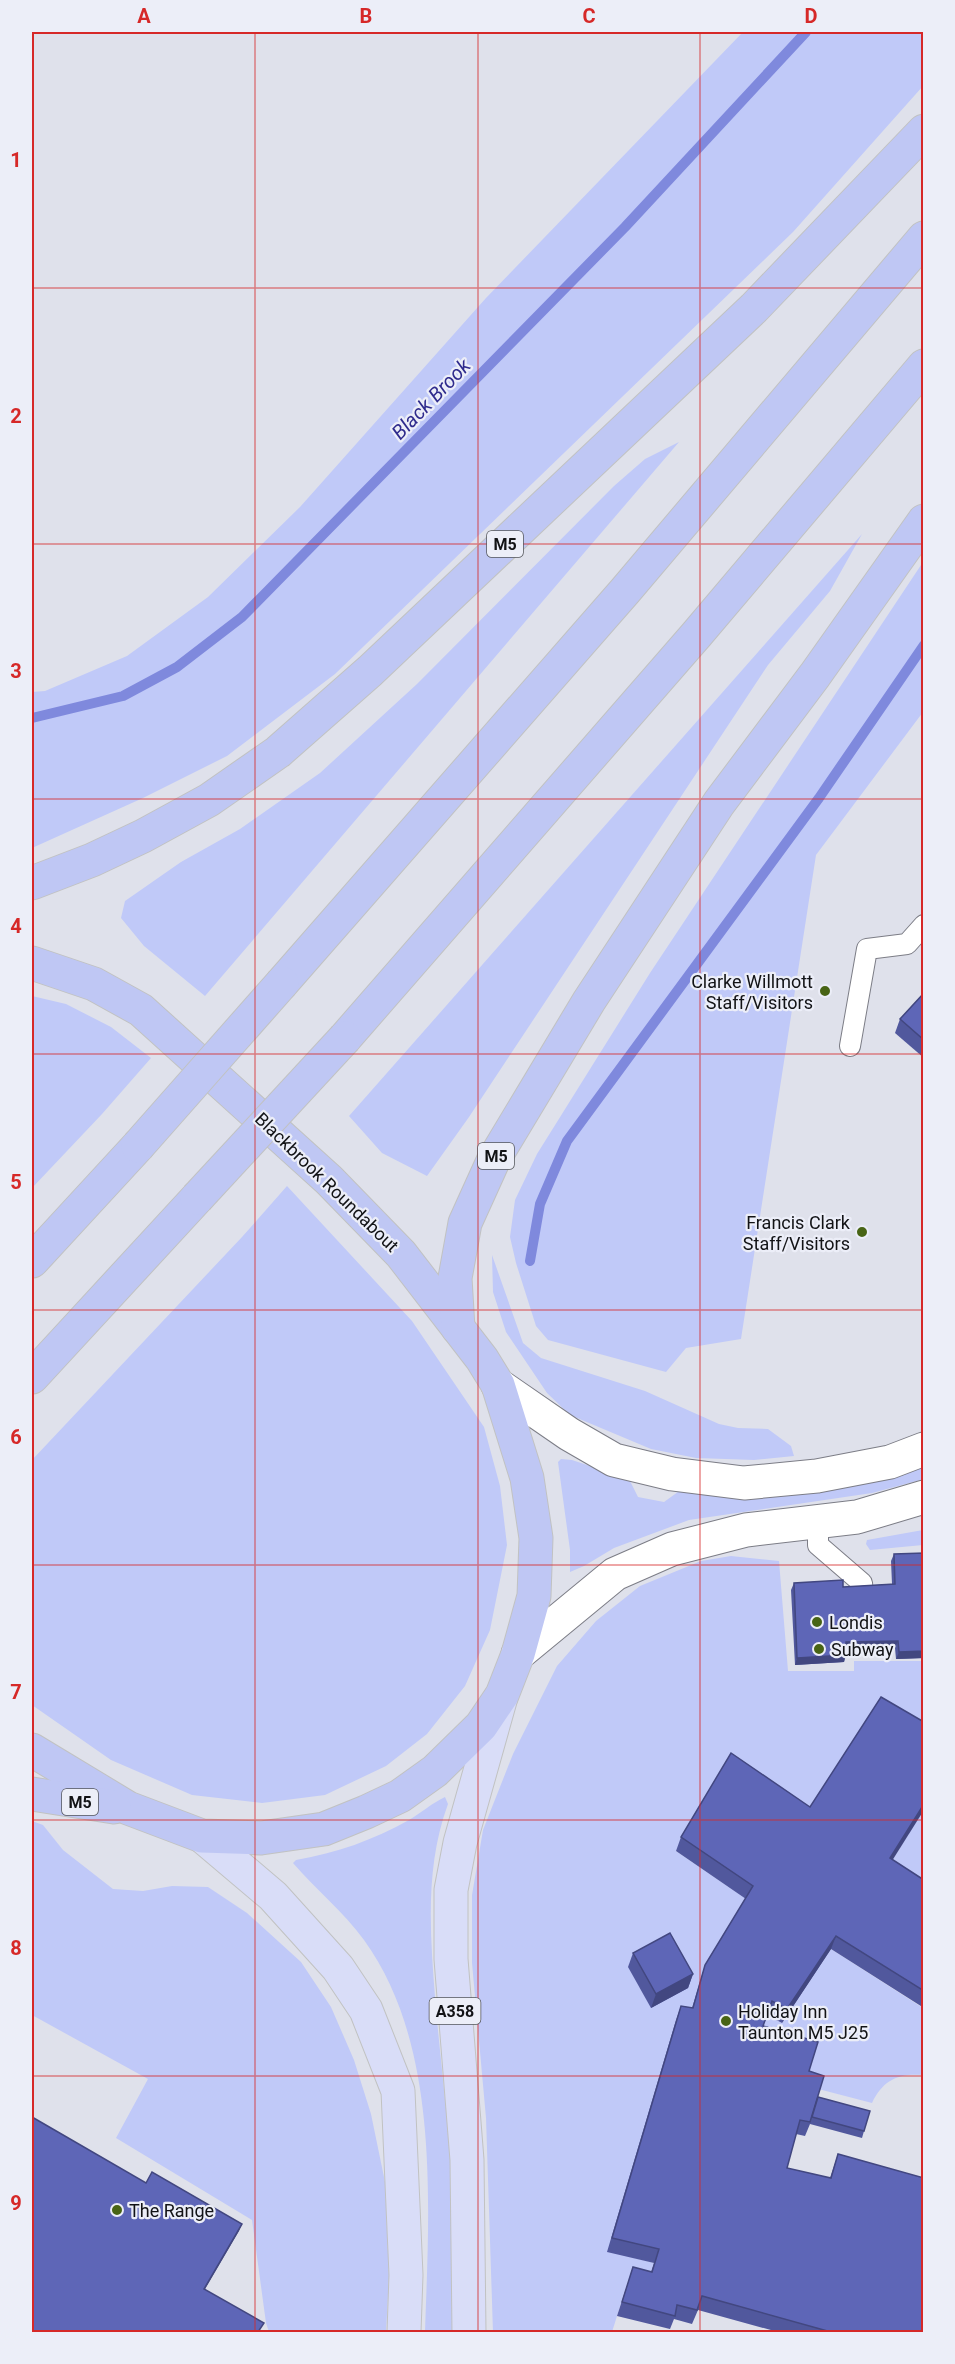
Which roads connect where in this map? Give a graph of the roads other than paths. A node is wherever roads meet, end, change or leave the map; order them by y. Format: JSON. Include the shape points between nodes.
{"nodes":[{"id":1,"x":924,"y":132,"type":"edge"},
{"id":2,"x":924,"y":238,"type":"edge"},
{"id":3,"x":924,"y":366,"type":"edge"},
{"id":4,"x":924,"y":521,"type":"edge"},
{"id":5,"x":32,"y":883,"type":"edge"},
{"id":6,"x":924,"y":925,"type":"edge"},
{"id":7,"x":32,"y":963,"type":"edge"},
{"id":8,"x":850,"y":1046,"type":"dead end"},
{"id":9,"x":32,"y":1261,"type":"edge"},
{"id":10,"x":458,"y":1328,"type":"junction"},
{"id":11,"x":32,"y":1377,"type":"edge"},
{"id":12,"x":498,"y":1385,"type":"junction"},
{"id":13,"x":924,"y":1449,"type":"edge"},
{"id":14,"x":924,"y":1497,"type":"edge"},
{"id":15,"x":818,"y":1522,"type":"junction"},
{"id":16,"x":863,"y":1593,"type":"edge"},
{"id":17,"x":518,"y":1654,"type":"junction"},
{"id":18,"x":502,"y":1695,"type":"junction"},
{"id":19,"x":32,"y":1750,"type":"edge"},
{"id":20,"x":32,"y":1794,"type":"edge"},
{"id":21,"x":128,"y":1808,"type":"junction"},
{"id":22,"x":202,"y":1836,"type":"junction"},
{"id":23,"x":404,"y":2332,"type":"edge"},
{"id":24,"x":469,"y":2332,"type":"edge"}],
"edges":[{"from":1,"to":5,"type":"highway","number":"M5","via":[[746,316],[279,752],[209,800],[143,836]]},
{"from":2,"to":9,"type":"highway","bridge":true,"via":[[625,591],[138,1146]]},
{"from":3,"to":11,"type":"highway","bridge":true,"via":[[345,1038]]},
{"from":4,"to":10,"type":"highway","number":"M5","via":[[719,803],[589,1001],[494,1159],[465,1223],[455,1278]]},
{"from":6,"to":8,"type":"lane","via":[[908,944],[867,949]]},
{"from":7,"to":10,"type":"highway","name":"Blackbrook Roundabout","via":[[94,984],[141,1010],[329,1180],[401,1254]]},
{"from":10,"to":12,"type":"highway","name":"Blackbrook Roundabout"},
{"from":12,"to":13,"type":"street","via":[[568,1434],[614,1460],[672,1474],[744,1483],[796,1478],[890,1462]]},
{"from":12,"to":17,"type":"highway","name":"Blackbrook Roundabout","via":[[527,1478],[536,1538],[534,1596]]},
{"from":14,"to":15,"type":"street","via":[[857,1517]]},
{"from":15,"to":16,"type":"lane","via":[[819,1545],[862,1583]]},
{"from":15,"to":17,"type":"street","via":[[746,1530],[672,1549],[615,1574]]},
{"from":17,"to":18,"type":"highway","name":"Blackbrook Roundabout"},
{"from":18,"to":22,"type":"highway","name":"Blackbrook Roundabout","via":[[481,1726],[435,1771],[375,1808],[324,1829],[261,1838]]},
{"from":18,"to":24,"type":"main road","number":"A358","via":[[460,1843],[451,1890],[451,1959],[467,2160]]},
{"from":19,"to":21,"type":"highway","name":"Blackbrook Roundabout"},
{"from":20,"to":21,"type":"highway","number":"M5"},
{"from":21,"to":22,"type":"highway","name":"Blackbrook Roundabout"},
{"from":22,"to":23,"type":"main road","via":[[273,1896],[338,1968],[366,2010],[398,2091],[406,2263]]}]}
